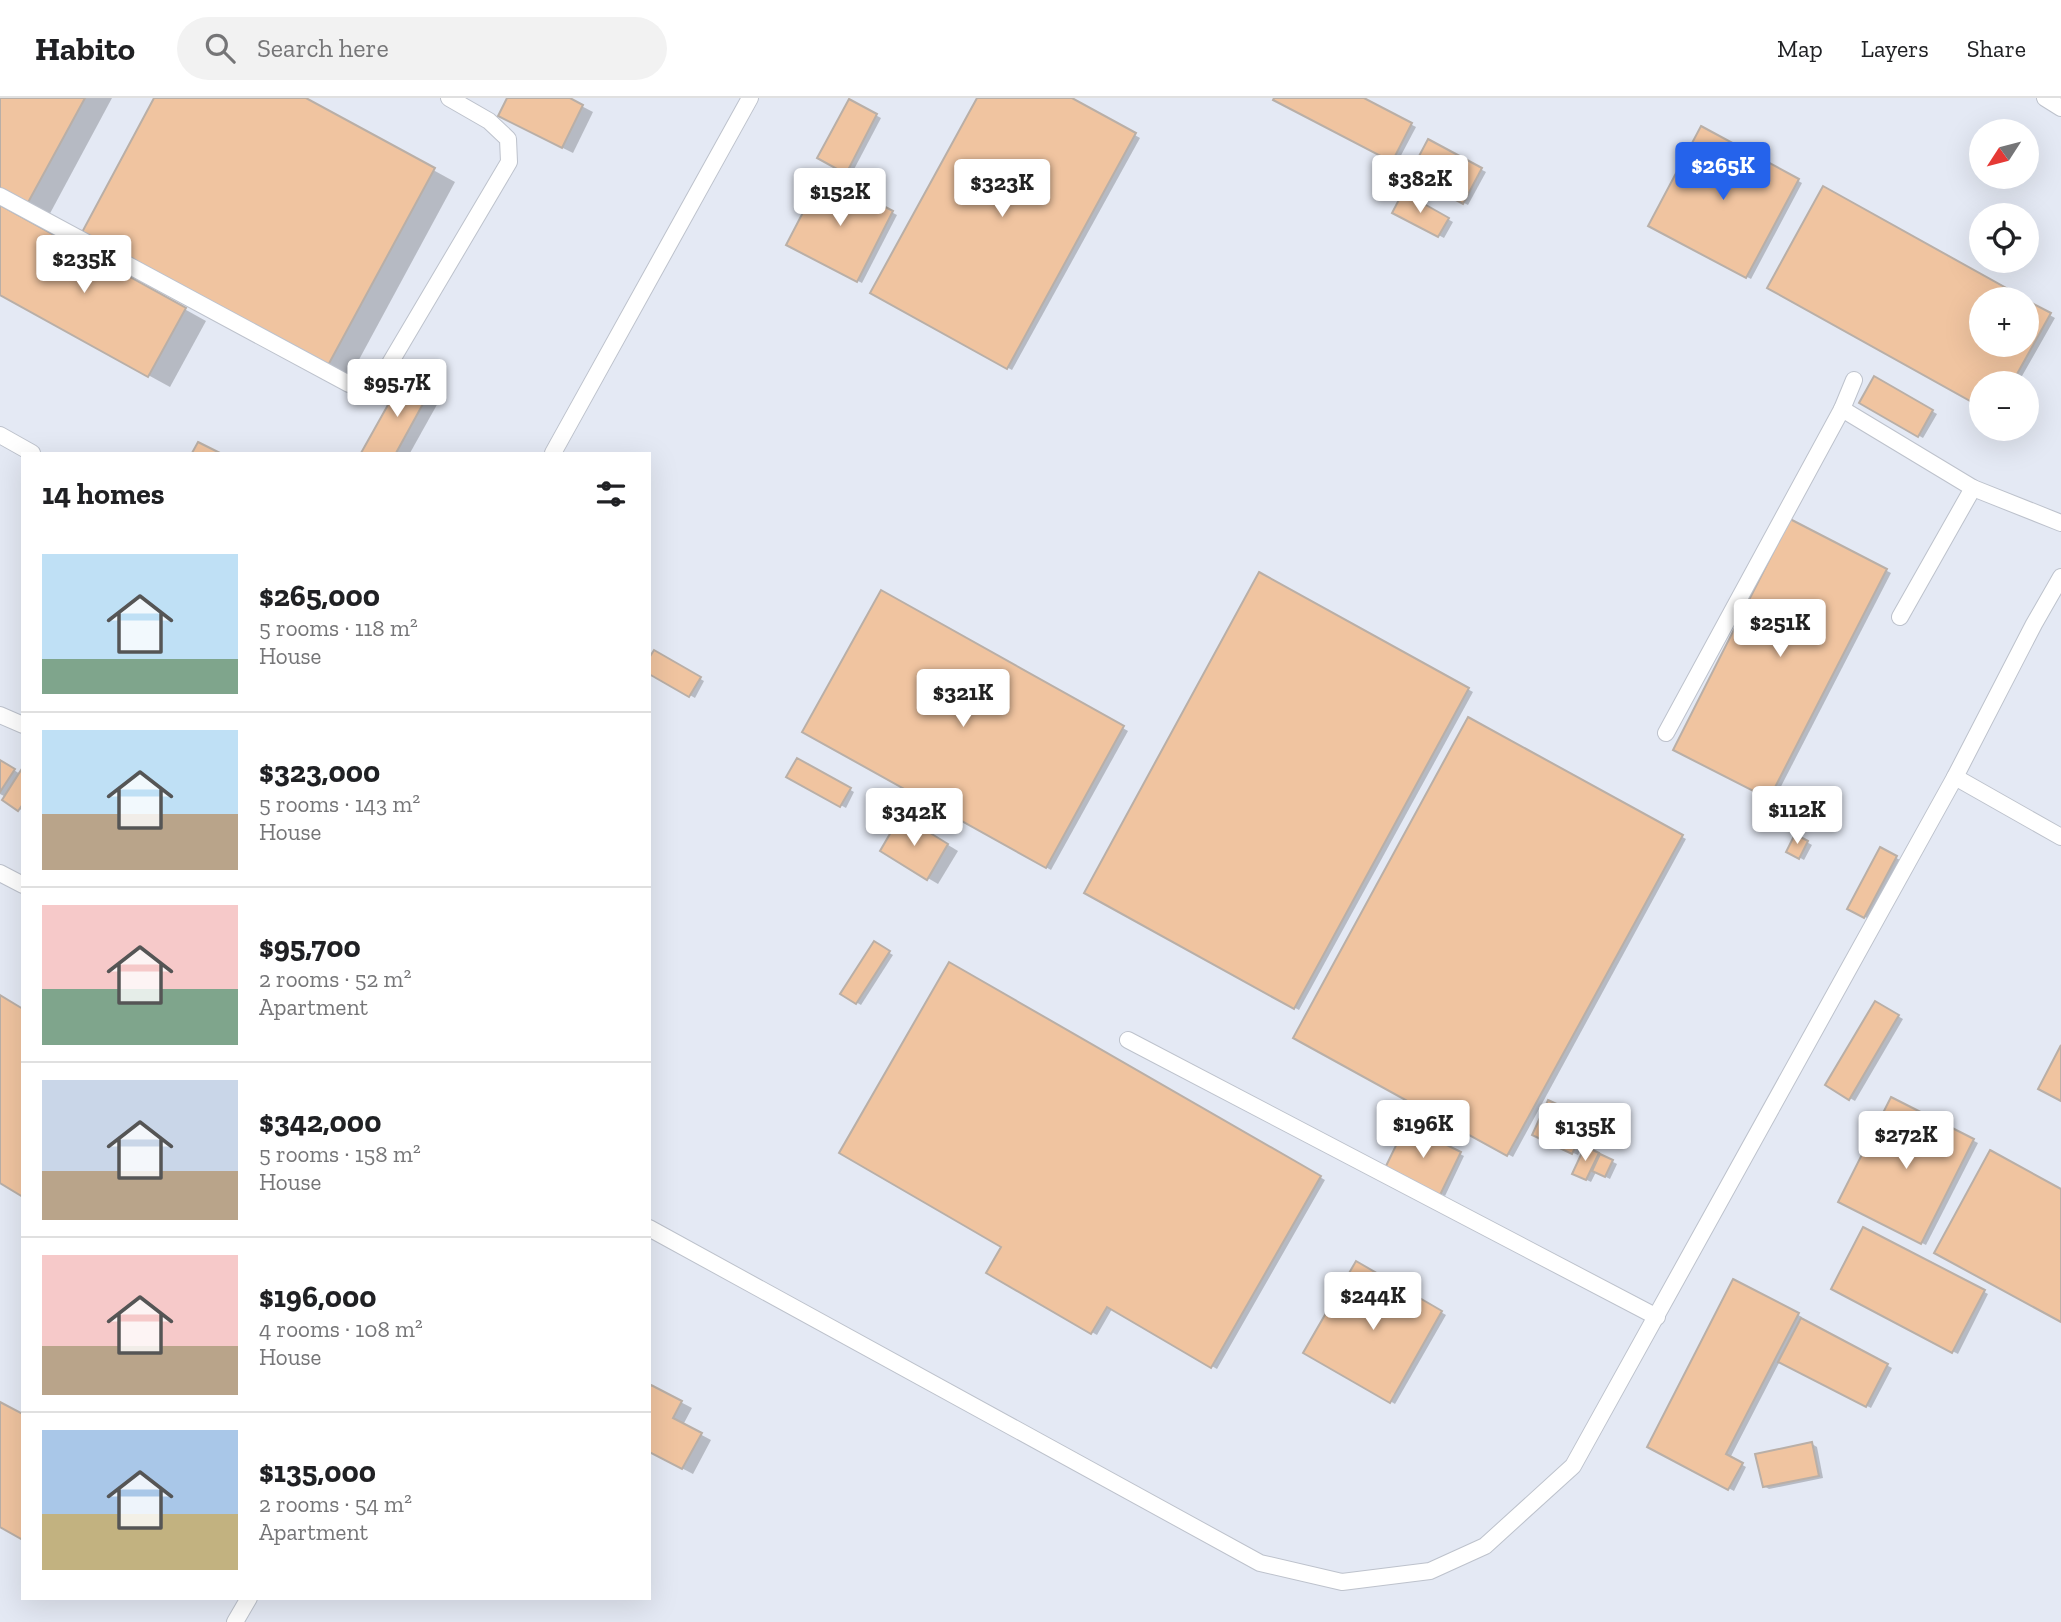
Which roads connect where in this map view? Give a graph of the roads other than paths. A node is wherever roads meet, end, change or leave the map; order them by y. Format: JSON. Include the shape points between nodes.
{"nodes":[{"id":1,"x":449,"y":98,"type":"edge"},
{"id":2,"x":750,"y":98,"type":"edge"},
{"id":3,"x":2045,"y":98,"type":"edge"},
{"id":4,"x":2061,"y":108,"type":"edge"},
{"id":5,"x":0,"y":196,"type":"edge"},
{"id":6,"x":1854,"y":380,"type":"dead end"},
{"id":7,"x":1842,"y":410,"type":"junction"},
{"id":8,"x":0,"y":435,"type":"edge"},
{"id":9,"x":30,"y":452,"type":"edge"},
{"id":10,"x":553,"y":452,"type":"edge"},
{"id":11,"x":1973,"y":488,"type":"junction"},
{"id":12,"x":2061,"y":523,"type":"edge"},
{"id":13,"x":2061,"y":578,"type":"edge"},
{"id":14,"x":1900,"y":617,"type":"dead end"},
{"id":15,"x":0,"y":715,"type":"edge"},
{"id":16,"x":21,"y":724,"type":"edge"},
{"id":17,"x":1667,"y":733,"type":"dead end"},
{"id":18,"x":1955,"y":777,"type":"junction"},
{"id":19,"x":2061,"y":837,"type":"edge"},
{"id":20,"x":0,"y":873,"type":"edge"},
{"id":21,"x":21,"y":885,"type":"edge"},
{"id":22,"x":1128,"y":1040,"type":"dead end"},
{"id":23,"x":651,"y":1229,"type":"edge"},
{"id":24,"x":1657,"y":1317,"type":"junction"},
{"id":25,"x":248,"y":1600,"type":"edge"},
{"id":26,"x":235,"y":1622,"type":"edge"}],
"edges":[{"from":1,"to":5,"type":"lane","via":[[489,121],[508,139],[509,162],[383,375],[367,386],[349,384]]},
{"from":2,"to":10,"type":"lane"},
{"from":3,"to":4,"type":"lane"},
{"from":6,"to":7,"type":"lane"},
{"from":7,"to":11,"type":"lane"},
{"from":7,"to":17,"type":"lane"},
{"from":8,"to":9,"type":"lane"},
{"from":11,"to":12,"type":"lane"},
{"from":11,"to":14,"type":"lane"},
{"from":13,"to":18,"type":"lane"},
{"from":15,"to":16,"type":"lane"},
{"from":18,"to":19,"type":"lane"},
{"from":18,"to":24,"type":"lane"},
{"from":20,"to":21,"type":"lane"},
{"from":22,"to":24,"type":"lane"},
{"from":23,"to":24,"type":"lane","via":[[1260,1563],[1342,1582],[1430,1571],[1485,1546],[1573,1466]]},
{"from":25,"to":26,"type":"lane"}]}
